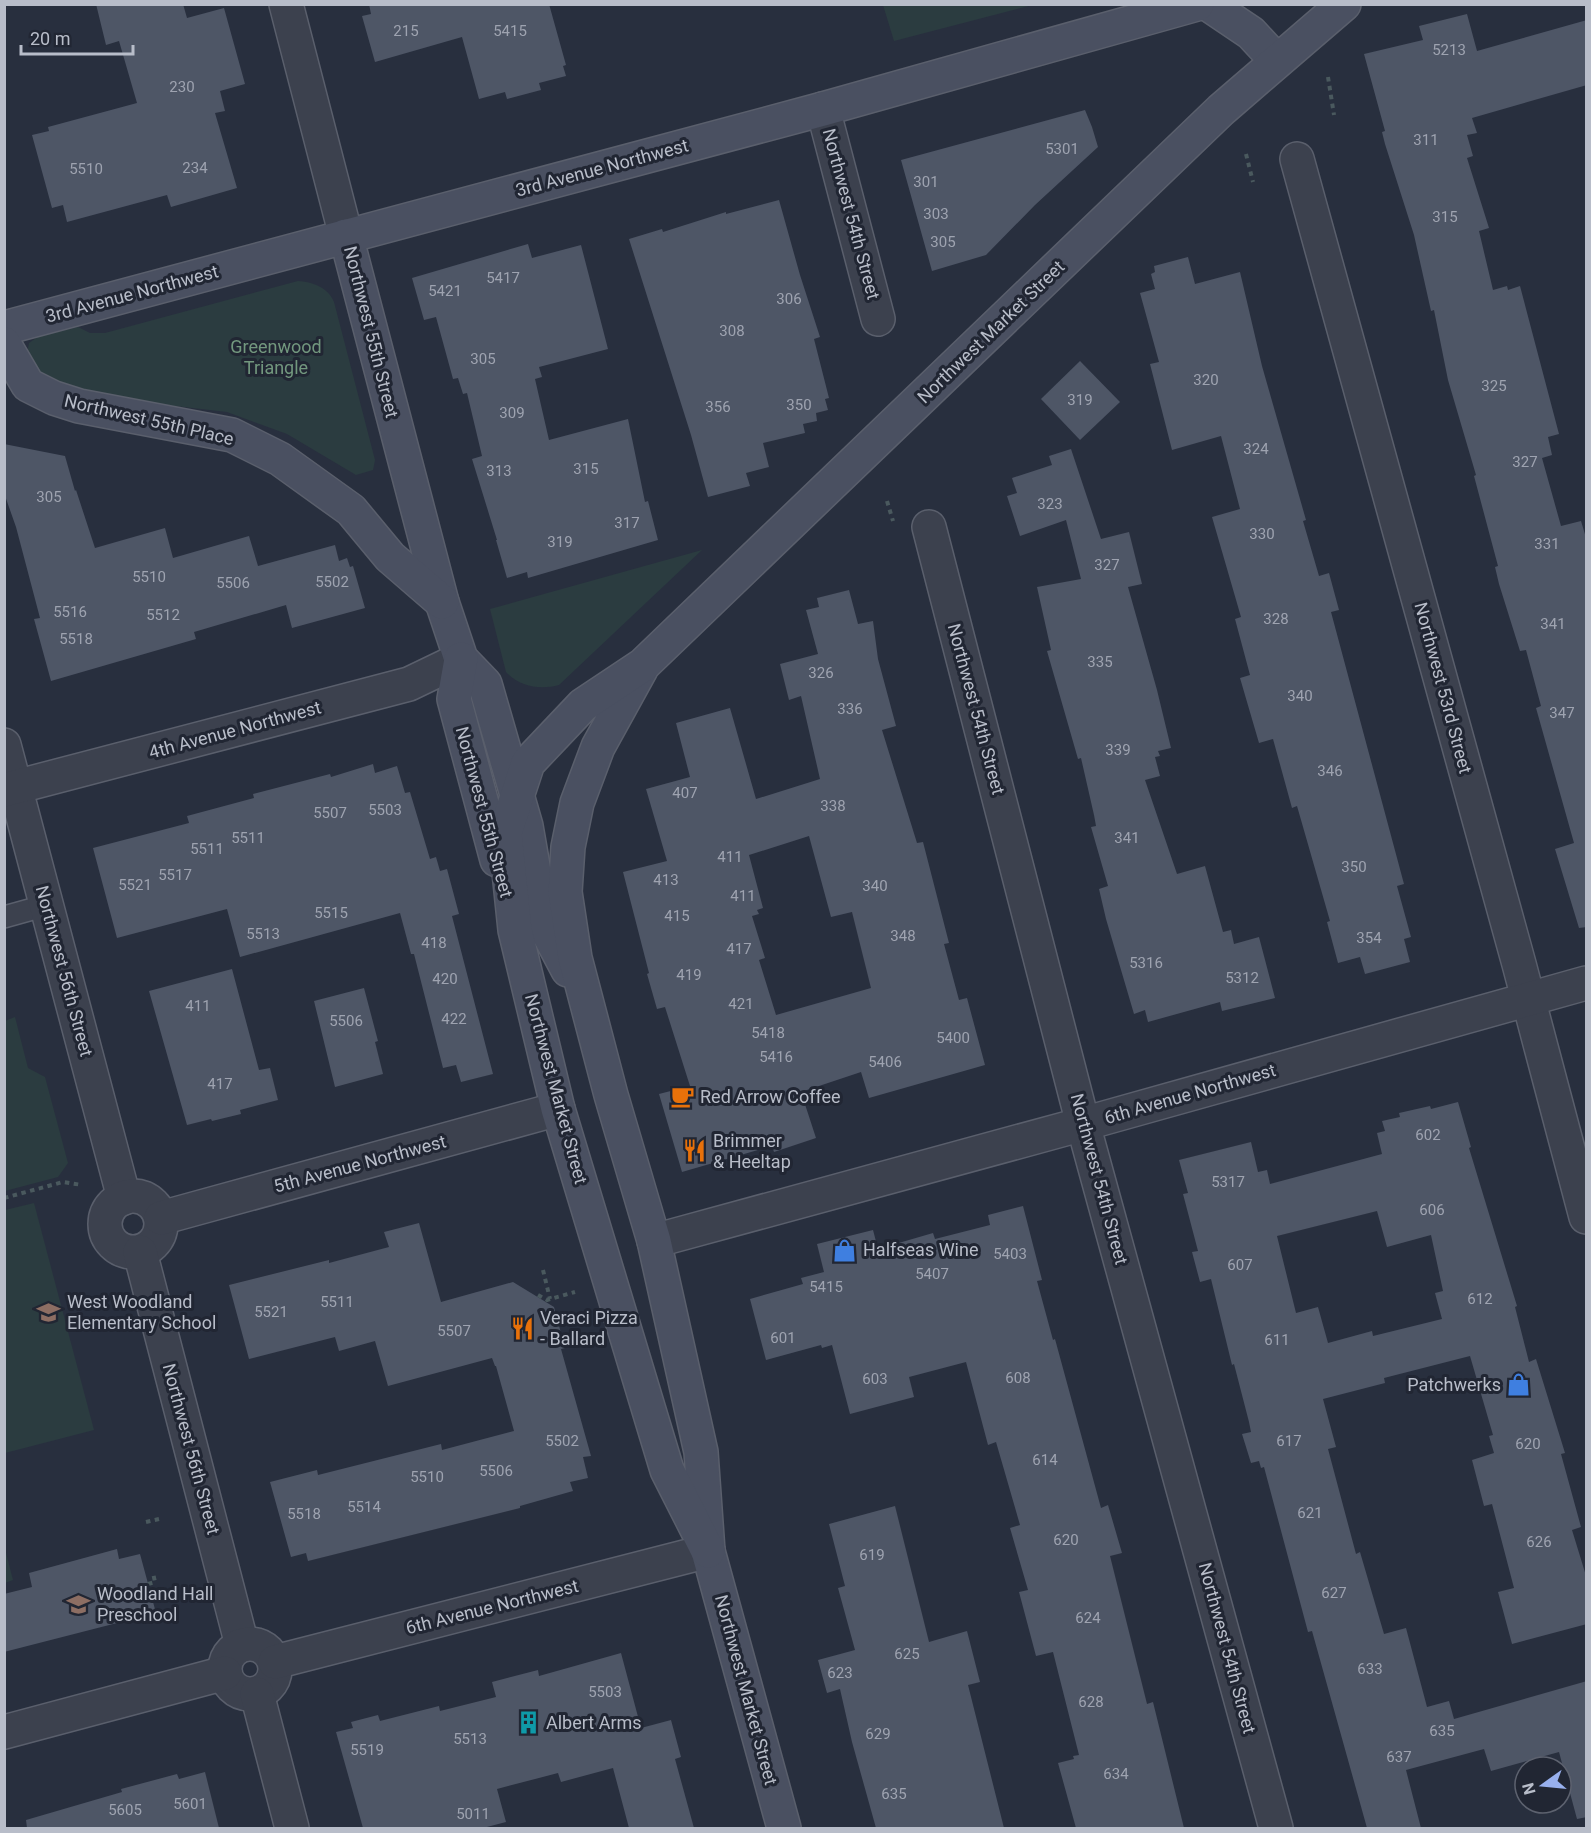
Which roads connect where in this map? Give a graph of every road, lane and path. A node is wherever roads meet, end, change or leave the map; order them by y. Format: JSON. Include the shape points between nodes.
{"nodes":[{"id":1,"x":286,"y":4,"type":"edge"},
{"id":2,"x":1197,"y":4,"type":"edge"},
{"id":3,"x":1208,"y":4,"type":"edge"},
{"id":4,"x":1344,"y":4,"type":"edge"},
{"id":5,"x":1277,"y":61,"type":"junction"},
{"id":6,"x":1328,"y":77,"type":"dead end"},
{"id":7,"x":823,"y":109,"type":"junction"},
{"id":8,"x":1334,"y":115,"type":"dead end"},
{"id":9,"x":1246,"y":153,"type":"dead end"},
{"id":10,"x":1298,"y":159,"type":"dead end"},
{"id":11,"x":1253,"y":182,"type":"dead end"},
{"id":12,"x":346,"y":236,"type":"junction"},
{"id":13,"x":878,"y":319,"type":"dead end"},
{"id":14,"x":4,"y":328,"type":"edge"},
{"id":15,"x":4,"y":344,"type":"edge"},
{"id":16,"x":929,"y":527,"type":"dead end"},
{"id":17,"x":442,"y":602,"type":"junction"},
{"id":18,"x":461,"y":659,"type":"junction"},
{"id":19,"x":643,"y":665,"type":"junction"},
{"id":20,"x":4,"y":745,"type":"edge"},
{"id":21,"x":10,"y":789,"type":"edge"},
{"id":22,"x":518,"y":796,"type":"junction"},
{"id":23,"x":47,"y":905,"type":"junction"},
{"id":24,"x":4,"y":917,"type":"edge"},
{"id":25,"x":515,"y":930,"type":"junction"},
{"id":26,"x":1587,"y":983,"type":"edge"},
{"id":27,"x":1528,"y":998,"type":"junction"},
{"id":28,"x":588,"y":1006,"type":"junction"},
{"id":29,"x":558,"y":1109,"type":"junction"},
{"id":30,"x":1083,"y":1124,"type":"junction"},
{"id":31,"x":82,"y":1185,"type":"dead end"},
{"id":32,"x":4,"y":1198,"type":"edge"},
{"id":33,"x":124,"y":1198,"type":"junction"},
{"id":34,"x":1587,"y":1217,"type":"edge"},
{"id":35,"x":161,"y":1218,"type":"junction"},
{"id":36,"x":654,"y":1241,"type":"junction"},
{"id":37,"x":140,"y":1252,"type":"junction"},
{"id":38,"x":543,"y":1270,"type":"dead end"},
{"id":39,"x":575,"y":1292,"type":"dead end"},
{"id":40,"x":538,"y":1295,"type":"dead end"},
{"id":41,"x":550,"y":1299,"type":"junction"},
{"id":42,"x":159,"y":1519,"type":"dead end"},
{"id":43,"x":146,"y":1522,"type":"dead end"},
{"id":44,"x":708,"y":1551,"type":"junction"},
{"id":45,"x":153,"y":1573,"type":"dead end"},
{"id":46,"x":148,"y":1584,"type":"dead end"},
{"id":47,"x":242,"y":1645,"type":"junction"},
{"id":48,"x":275,"y":1662,"type":"junction"},
{"id":49,"x":225,"y":1673,"type":"junction"},
{"id":50,"x":257,"y":1694,"type":"junction"},
{"id":51,"x":4,"y":1732,"type":"edge"},
{"id":52,"x":292,"y":1828,"type":"edge"},
{"id":53,"x":784,"y":1828,"type":"edge"},
{"id":54,"x":1276,"y":1828,"type":"edge"}],
"edges":[{"from":1,"to":12,"type":"street","name":"Northwest 55th Street"},
{"from":2,"to":7,"type":"main road","name":"3rd Avenue Northwest"},
{"from":3,"to":5,"type":"main road","via":[[1251,33]]},
{"from":4,"to":5,"type":"main road","name":"Northwest Market Street"},
{"from":5,"to":19,"type":"main road","name":"Northwest Market Street","via":[[1221,110]]},
{"from":6,"to":8,"type":"path"},
{"from":7,"to":12,"type":"main road","name":"3rd Avenue Northwest"},
{"from":7,"to":13,"type":"street","name":"Northwest 54th Street"},
{"from":9,"to":11,"type":"path"},
{"from":10,"to":27,"type":"street","name":"Northwest 53rd Street"},
{"from":12,"to":14,"type":"main road","name":"3rd Avenue Northwest"},
{"from":12,"to":17,"type":"main road","name":"Northwest 55th Street"},
{"from":15,"to":17,"type":"main road","name":"Northwest 55th Place","via":[[28,385],[54,398],[232,435],[280,459],[351,510],[390,557]]},
{"from":16,"to":30,"type":"street","name":"Northwest 54th Street"},
{"from":17,"to":18,"type":"main road","name":"Northwest 55th Street"},
{"from":18,"to":21,"type":"street","name":"4th Avenue Northwest","via":[[409,684]]},
{"from":18,"to":22,"type":"main road","name":"Northwest 55th Street","via":[[485,684]]},
{"from":18,"to":25,"type":"main road","name":"Northwest 55th Street","via":[[454,699]]},
{"from":19,"to":22,"type":"main road","name":"Northwest Market Street","via":[[583,705],[528,763]]},
{"from":19,"to":28,"type":"main road","name":"Northwest Market Street","via":[[598,747],[577,803],[568,847],[565,892],[575,958]]},
{"from":20,"to":21,"type":"street","name":"Northwest 56th Street"},
{"from":21,"to":23,"type":"street","name":"Northwest 56th Street"},
{"from":22,"to":25,"type":"main road","name":"Northwest Market Street","via":[[505,833]]},
{"from":22,"to":28,"type":"main road","name":"Northwest 55th Street","via":[[543,923]]},
{"from":23,"to":24,"type":"lane"},
{"from":23,"to":33,"type":"street","name":"Northwest 56th Street"},
{"from":25,"to":29,"type":"main road","name":"Northwest Market Street"},
{"from":26,"to":27,"type":"street","name":"6th Avenue Northwest"},
{"from":27,"to":30,"type":"street","name":"6th Avenue Northwest"},
{"from":27,"to":34,"type":"street","name":"Northwest 53rd Street"},
{"from":28,"to":36,"type":"main road","name":"Northwest Market Street"},
{"from":29,"to":35,"type":"street","name":"5th Avenue Northwest"},
{"from":29,"to":44,"type":"main road","name":"Northwest Market Street","via":[[667,1470]]},
{"from":30,"to":36,"type":"street","name":"6th Avenue Northwest"},
{"from":30,"to":54,"type":"street","name":"Northwest 54th Street"},
{"from":31,"to":32,"type":"path","via":[[63,1182]]},
{"from":33,"to":35,"type":"street","via":[[146,1199]]},
{"from":33,"to":37,"type":"street","via":[[110,1208],[105,1227],[113,1244],[121,1250]]},
{"from":35,"to":37,"type":"street","via":[[159,1236]]},
{"from":36,"to":44,"type":"main road","name":"Northwest Market Street","via":[[701,1452]]},
{"from":37,"to":47,"type":"street","name":"Northwest 56th Street"},
{"from":38,"to":41,"type":"path"},
{"from":39,"to":41,"type":"path"},
{"from":40,"to":41,"type":"path"},
{"from":42,"to":43,"type":"path"},
{"from":44,"to":48,"type":"street","name":"6th Avenue Northwest"},
{"from":44,"to":53,"type":"main road","name":"Northwest Market Street"},
{"from":45,"to":46,"type":"path","via":[[155,1582]]},
{"from":47,"to":48,"type":"street","via":[[262,1647]]},
{"from":47,"to":49,"type":"street","via":[[230,1653]]},
{"from":48,"to":50,"type":"street","via":[[272,1682]]},
{"from":49,"to":50,"type":"street","via":[[237,1692]]},
{"from":49,"to":51,"type":"street"},
{"from":50,"to":52,"type":"street"}]}
